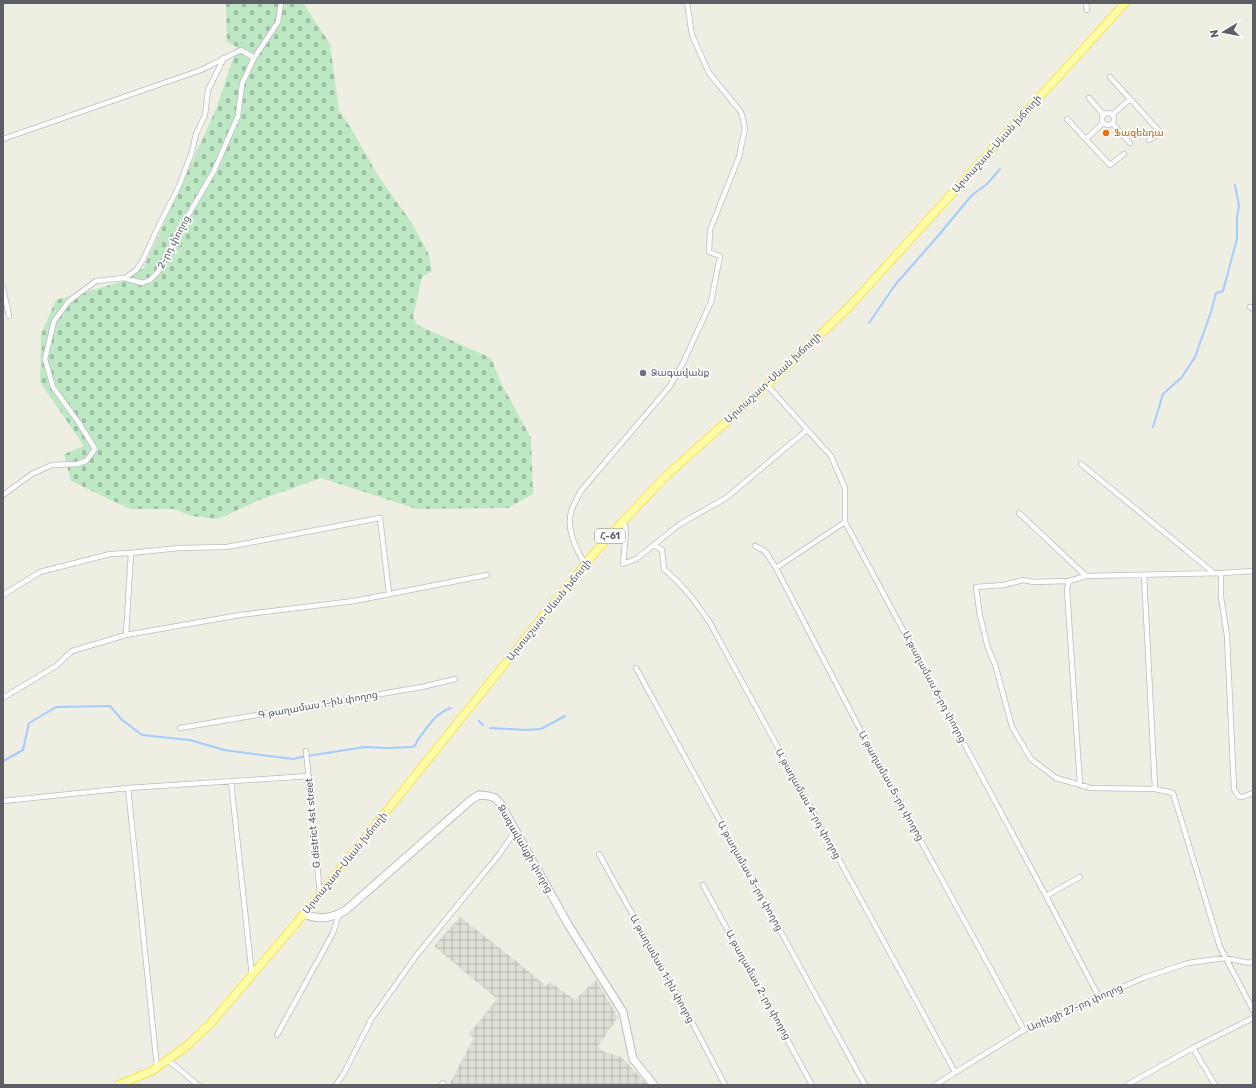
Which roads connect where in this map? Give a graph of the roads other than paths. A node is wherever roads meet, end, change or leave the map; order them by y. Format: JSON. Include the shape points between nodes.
{"nodes":[{"id":1,"x":281,"y":3,"type":"edge"},
{"id":2,"x":687,"y":3,"type":"edge"},
{"id":3,"x":1086,"y":3,"type":"edge"},
{"id":4,"x":1125,"y":3,"type":"edge"},
{"id":5,"x":1087,"y":10,"type":"dead end"},
{"id":6,"x":224,"y":58,"type":"junction"},
{"id":7,"x":254,"y":58,"type":"junction"},
{"id":8,"x":1110,"y":77,"type":"dead end"},
{"id":9,"x":1089,"y":98,"type":"dead end"},
{"id":10,"x":1130,"y":99,"type":"junction"},
{"id":11,"x":1104,"y":115,"type":"junction"},
{"id":12,"x":1112,"y":115,"type":"junction"},
{"id":13,"x":1067,"y":118,"type":"dead end"},
{"id":14,"x":1103,"y":123,"type":"junction"},
{"id":15,"x":1112,"y":123,"type":"junction"},
{"id":16,"x":3,"y":139,"type":"edge"},
{"id":17,"x":1086,"y":139,"type":"junction"},
{"id":18,"x":1149,"y":140,"type":"dead end"},
{"id":19,"x":1130,"y":143,"type":"dead end"},
{"id":20,"x":1124,"y":154,"type":"dead end"},
{"id":21,"x":125,"y":278,"type":"junction"},
{"id":22,"x":3,"y":288,"type":"edge"},
{"id":23,"x":4,"y":296,"type":"edge"},
{"id":24,"x":9,"y":316,"type":"dead end"},
{"id":25,"x":767,"y":385,"type":"junction"},
{"id":26,"x":808,"y":430,"type":"junction"},
{"id":27,"x":1081,"y":464,"type":"dead end"},
{"id":28,"x":3,"y":495,"type":"edge"},
{"id":29,"x":1019,"y":513,"type":"dead end"},
{"id":30,"x":624,"y":520,"type":"junction"},
{"id":31,"x":845,"y":522,"type":"junction"},
{"id":32,"x":654,"y":545,"type":"junction"},
{"id":33,"x":755,"y":546,"type":"dead end"},
{"id":34,"x":131,"y":553,"type":"junction"},
{"id":35,"x":585,"y":564,"type":"junction"},
{"id":36,"x":776,"y":568,"type":"junction"},
{"id":37,"x":1253,"y":571,"type":"edge"},
{"id":38,"x":1214,"y":573,"type":"junction"},
{"id":39,"x":1221,"y":573,"type":"junction"},
{"id":40,"x":487,"y":575,"type":"dead end"},
{"id":41,"x":1144,"y":575,"type":"junction"},
{"id":42,"x":1086,"y":576,"type":"junction"},
{"id":43,"x":1069,"y":581,"type":"junction"},
{"id":44,"x":389,"y":593,"type":"junction"},
{"id":45,"x":3,"y":595,"type":"edge"},
{"id":46,"x":126,"y":635,"type":"junction"},
{"id":47,"x":636,"y":668,"type":"dead end"},
{"id":48,"x":455,"y":679,"type":"dead end"},
{"id":49,"x":3,"y":698,"type":"edge"},
{"id":50,"x":180,"y":728,"type":"dead end"},
{"id":51,"x":306,"y":751,"type":"dead end"},
{"id":52,"x":309,"y":776,"type":"junction"},
{"id":53,"x":231,"y":781,"type":"junction"},
{"id":54,"x":1080,"y":785,"type":"junction"},
{"id":55,"x":128,"y":788,"type":"junction"},
{"id":56,"x":1155,"y":789,"type":"junction"},
{"id":57,"x":1253,"y":795,"type":"edge"},
{"id":58,"x":3,"y":801,"type":"edge"},
{"id":59,"x":516,"y":830,"type":"junction"},
{"id":60,"x":599,"y":854,"type":"dead end"},
{"id":61,"x":1080,"y":878,"type":"dead end"},
{"id":62,"x":703,"y":885,"type":"dead end"},
{"id":63,"x":320,"y":894,"type":"junction"},
{"id":64,"x":1046,"y":896,"type":"junction"},
{"id":65,"x":304,"y":914,"type":"junction"},
{"id":66,"x":339,"y":914,"type":"junction"},
{"id":67,"x":1226,"y":958,"type":"junction"},
{"id":68,"x":1253,"y":961,"type":"edge"},
{"id":69,"x":252,"y":976,"type":"junction"},
{"id":70,"x":1099,"y":998,"type":"junction"},
{"id":71,"x":1253,"y":1010,"type":"edge"},
{"id":72,"x":1253,"y":1018,"type":"edge"},
{"id":73,"x":1024,"y":1030,"type":"junction"},
{"id":74,"x":277,"y":1035,"type":"dead end"},
{"id":75,"x":1193,"y":1048,"type":"junction"},
{"id":76,"x":168,"y":1060,"type":"junction"},
{"id":77,"x":157,"y":1067,"type":"junction"},
{"id":78,"x":955,"y":1072,"type":"junction"},
{"id":79,"x":118,"y":1085,"type":"edge"},
{"id":80,"x":198,"y":1085,"type":"edge"},
{"id":81,"x":336,"y":1085,"type":"edge"},
{"id":82,"x":654,"y":1085,"type":"edge"},
{"id":83,"x":724,"y":1085,"type":"edge"},
{"id":84,"x":812,"y":1085,"type":"edge"},
{"id":85,"x":865,"y":1085,"type":"edge"},
{"id":86,"x":935,"y":1085,"type":"edge"},
{"id":87,"x":1127,"y":1085,"type":"edge"},
{"id":88,"x":1215,"y":1085,"type":"edge"}],
"edges":[{"from":1,"to":7,"type":"street","name":"2-րդ փողոց","via":[[278,22]]},
{"from":2,"to":35,"type":"street","via":[[692,35],[709,72],[741,112],[745,128],[739,157],[710,230],[709,252],[720,256],[711,302],[670,386],[580,492],[572,509],[570,526],[577,550]]},
{"from":3,"to":5,"type":"street"},
{"from":4,"to":25,"type":"main road","name":"Արտաշատ-Սևան խճուղի","number":"Հ-61","via":[[848,308]]},
{"from":6,"to":7,"type":"street","via":[[241,50]]},
{"from":6,"to":16,"type":"street","via":[[200,70]]},
{"from":6,"to":21,"type":"street","via":[[208,90],[205,115],[179,186],[143,260],[136,270]]},
{"from":7,"to":21,"type":"street","name":"2-րդ փողոց","via":[[242,84],[238,116],[214,171],[158,272],[150,280],[142,283]]},
{"from":8,"to":10,"type":"street"},
{"from":9,"to":11,"type":"street"},
{"from":10,"to":12,"type":"street"},
{"from":10,"to":18,"type":"street","via":[[1160,132]]},
{"from":11,"to":12,"type":"street"},
{"from":11,"to":14,"type":"street"},
{"from":12,"to":15,"type":"street"},
{"from":13,"to":17,"type":"street"},
{"from":14,"to":15,"type":"street"},
{"from":14,"to":17,"type":"street"},
{"from":15,"to":19,"type":"street"},
{"from":17,"to":20,"type":"street","via":[[1110,165]]},
{"from":21,"to":28,"type":"street","name":"2-րդ փողոց","via":[[96,281],[69,301],[54,321],[45,359],[53,387],[95,449],[86,461],[52,465],[32,474]]},
{"from":22,"to":23,"type":"street"},
{"from":23,"to":24,"type":"street"},
{"from":25,"to":26,"type":"street","name":"Ա թաղամաս 6-րդ փողոց"},
{"from":25,"to":30,"type":"main road","name":"Արտաշատ-Սևան խճուղի","number":"Հ-61","via":[[666,476]]},
{"from":26,"to":31,"type":"street","name":"Ա թաղամաս 6-րդ փողոց","via":[[830,455],[845,488]]},
{"from":26,"to":32,"type":"street","via":[[726,498],[680,524]]},
{"from":27,"to":38,"type":"street"},
{"from":29,"to":42,"type":"street"},
{"from":30,"to":32,"type":"street","via":[[626,532],[623,564],[636,559]]},
{"from":30,"to":35,"type":"main road","name":"Արտաշատ-Սևան խճուղի","number":"Հ-61"},
{"from":31,"to":36,"type":"street"},
{"from":31,"to":64,"type":"street","name":"Ա թաղամաս 6-րդ փողոց"},
{"from":32,"to":78,"type":"street","name":"Ա թաղամաս 4-րդ փողոց","via":[[662,550],[664,569],[691,596],[710,623]]},
{"from":33,"to":36,"type":"street","name":"Ա թաղամաս 5-րդ փողոց","via":[[764,551]]},
{"from":34,"to":44,"type":"street","via":[[227,547],[380,518]]},
{"from":34,"to":45,"type":"street","via":[[110,554],[40,572]]},
{"from":34,"to":46,"type":"street"},
{"from":35,"to":63,"type":"main road","name":"Արտաշատ-Սևան խճուղի","number":"Հ-61"},
{"from":36,"to":73,"type":"street","name":"Ա թաղամաս 5-րդ փողոց","via":[[864,738]]},
{"from":37,"to":39,"type":"street"},
{"from":38,"to":39,"type":"street"},
{"from":38,"to":41,"type":"street"},
{"from":39,"to":57,"type":"street","via":[[1227,636],[1234,789],[1239,797]]},
{"from":40,"to":44,"type":"street"},
{"from":41,"to":42,"type":"street"},
{"from":41,"to":56,"type":"street"},
{"from":42,"to":43,"type":"street"},
{"from":43,"to":54,"type":"street","via":[[1067,590]]},
{"from":43,"to":54,"type":"street","via":[[1023,580],[1004,585],[976,587],[988,648],[995,664],[1012,727],[1031,759],[1056,778]]},
{"from":44,"to":46,"type":"street","via":[[354,601],[240,615]]},
{"from":46,"to":49,"type":"street","via":[[72,651],[56,666]]},
{"from":47,"to":85,"type":"street","name":"Ա թաղամաս 3-րդ փողոց"},
{"from":48,"to":50,"type":"street","name":"Գ թաղամաս 1-ին փողոց","via":[[422,687]]},
{"from":51,"to":52,"type":"street","name":"G district 4st street"},
{"from":52,"to":53,"type":"street"},
{"from":52,"to":63,"type":"street","name":"G district 4st street"},
{"from":53,"to":55,"type":"street"},
{"from":53,"to":69,"type":"street"},
{"from":54,"to":56,"type":"street","via":[[1091,788]]},
{"from":55,"to":58,"type":"street"},
{"from":55,"to":77,"type":"street"},
{"from":56,"to":67,"type":"street","via":[[1173,793],[1220,947]]},
{"from":59,"to":66,"type":"street","name":"Ձագավանքի փողոց","via":[[495,798],[479,795]]},
{"from":59,"to":81,"type":"street","via":[[498,856],[416,956],[372,1018]]},
{"from":59,"to":82,"type":"street","name":"Ձագավանքի փողոց","via":[[569,926],[623,1012],[633,1059]]},
{"from":60,"to":83,"type":"street","name":"Ա թաղամաս 1-ին փողոց"},
{"from":61,"to":64,"type":"street"},
{"from":62,"to":84,"type":"street","name":"Ա թաղամաս 2-րդ փողոց"},
{"from":63,"to":65,"type":"main road","name":"Արտաշատ-Սևան խճուղի","number":"Հ-61"},
{"from":64,"to":70,"type":"street","name":"Ա թաղամաս 6-րդ փողոց"},
{"from":65,"to":66,"type":"street","name":"Ձագավանքի փողոց","via":[[319,918]]},
{"from":65,"to":69,"type":"main road","name":"Արտաշատ-Սևան խճուղի","number":"Հ-61"},
{"from":66,"to":74,"type":"street","via":[[333,933]]},
{"from":67,"to":68,"type":"street","name":"Առինջի 27-րդ փողոց","via":[[1249,963]]},
{"from":67,"to":70,"type":"street","name":"Առինջի 27-րդ փողոց","via":[[1188,963],[1143,978]]},
{"from":67,"to":71,"type":"street"},
{"from":69,"to":76,"type":"main road","name":"Արտաշատ-Սևան խճուղի","number":"Հ-61","via":[[211,1023]]},
{"from":70,"to":73,"type":"street","name":"Առինջի 27-րդ փողոց"},
{"from":72,"to":75,"type":"street"},
{"from":73,"to":78,"type":"street","name":"Առինջի 27-րդ փողոց"},
{"from":75,"to":87,"type":"street"},
{"from":75,"to":88,"type":"street"},
{"from":76,"to":77,"type":"main road","name":"Արտաշատ-Սևան խճուղի","number":"Հ-61"},
{"from":76,"to":80,"type":"street"},
{"from":77,"to":79,"type":"main road","name":"Արտաշատ-Սևան խճուղի","number":"Հ-61"},
{"from":78,"to":86,"type":"street","name":"Առինջի 27-րդ փողոց"}]}
